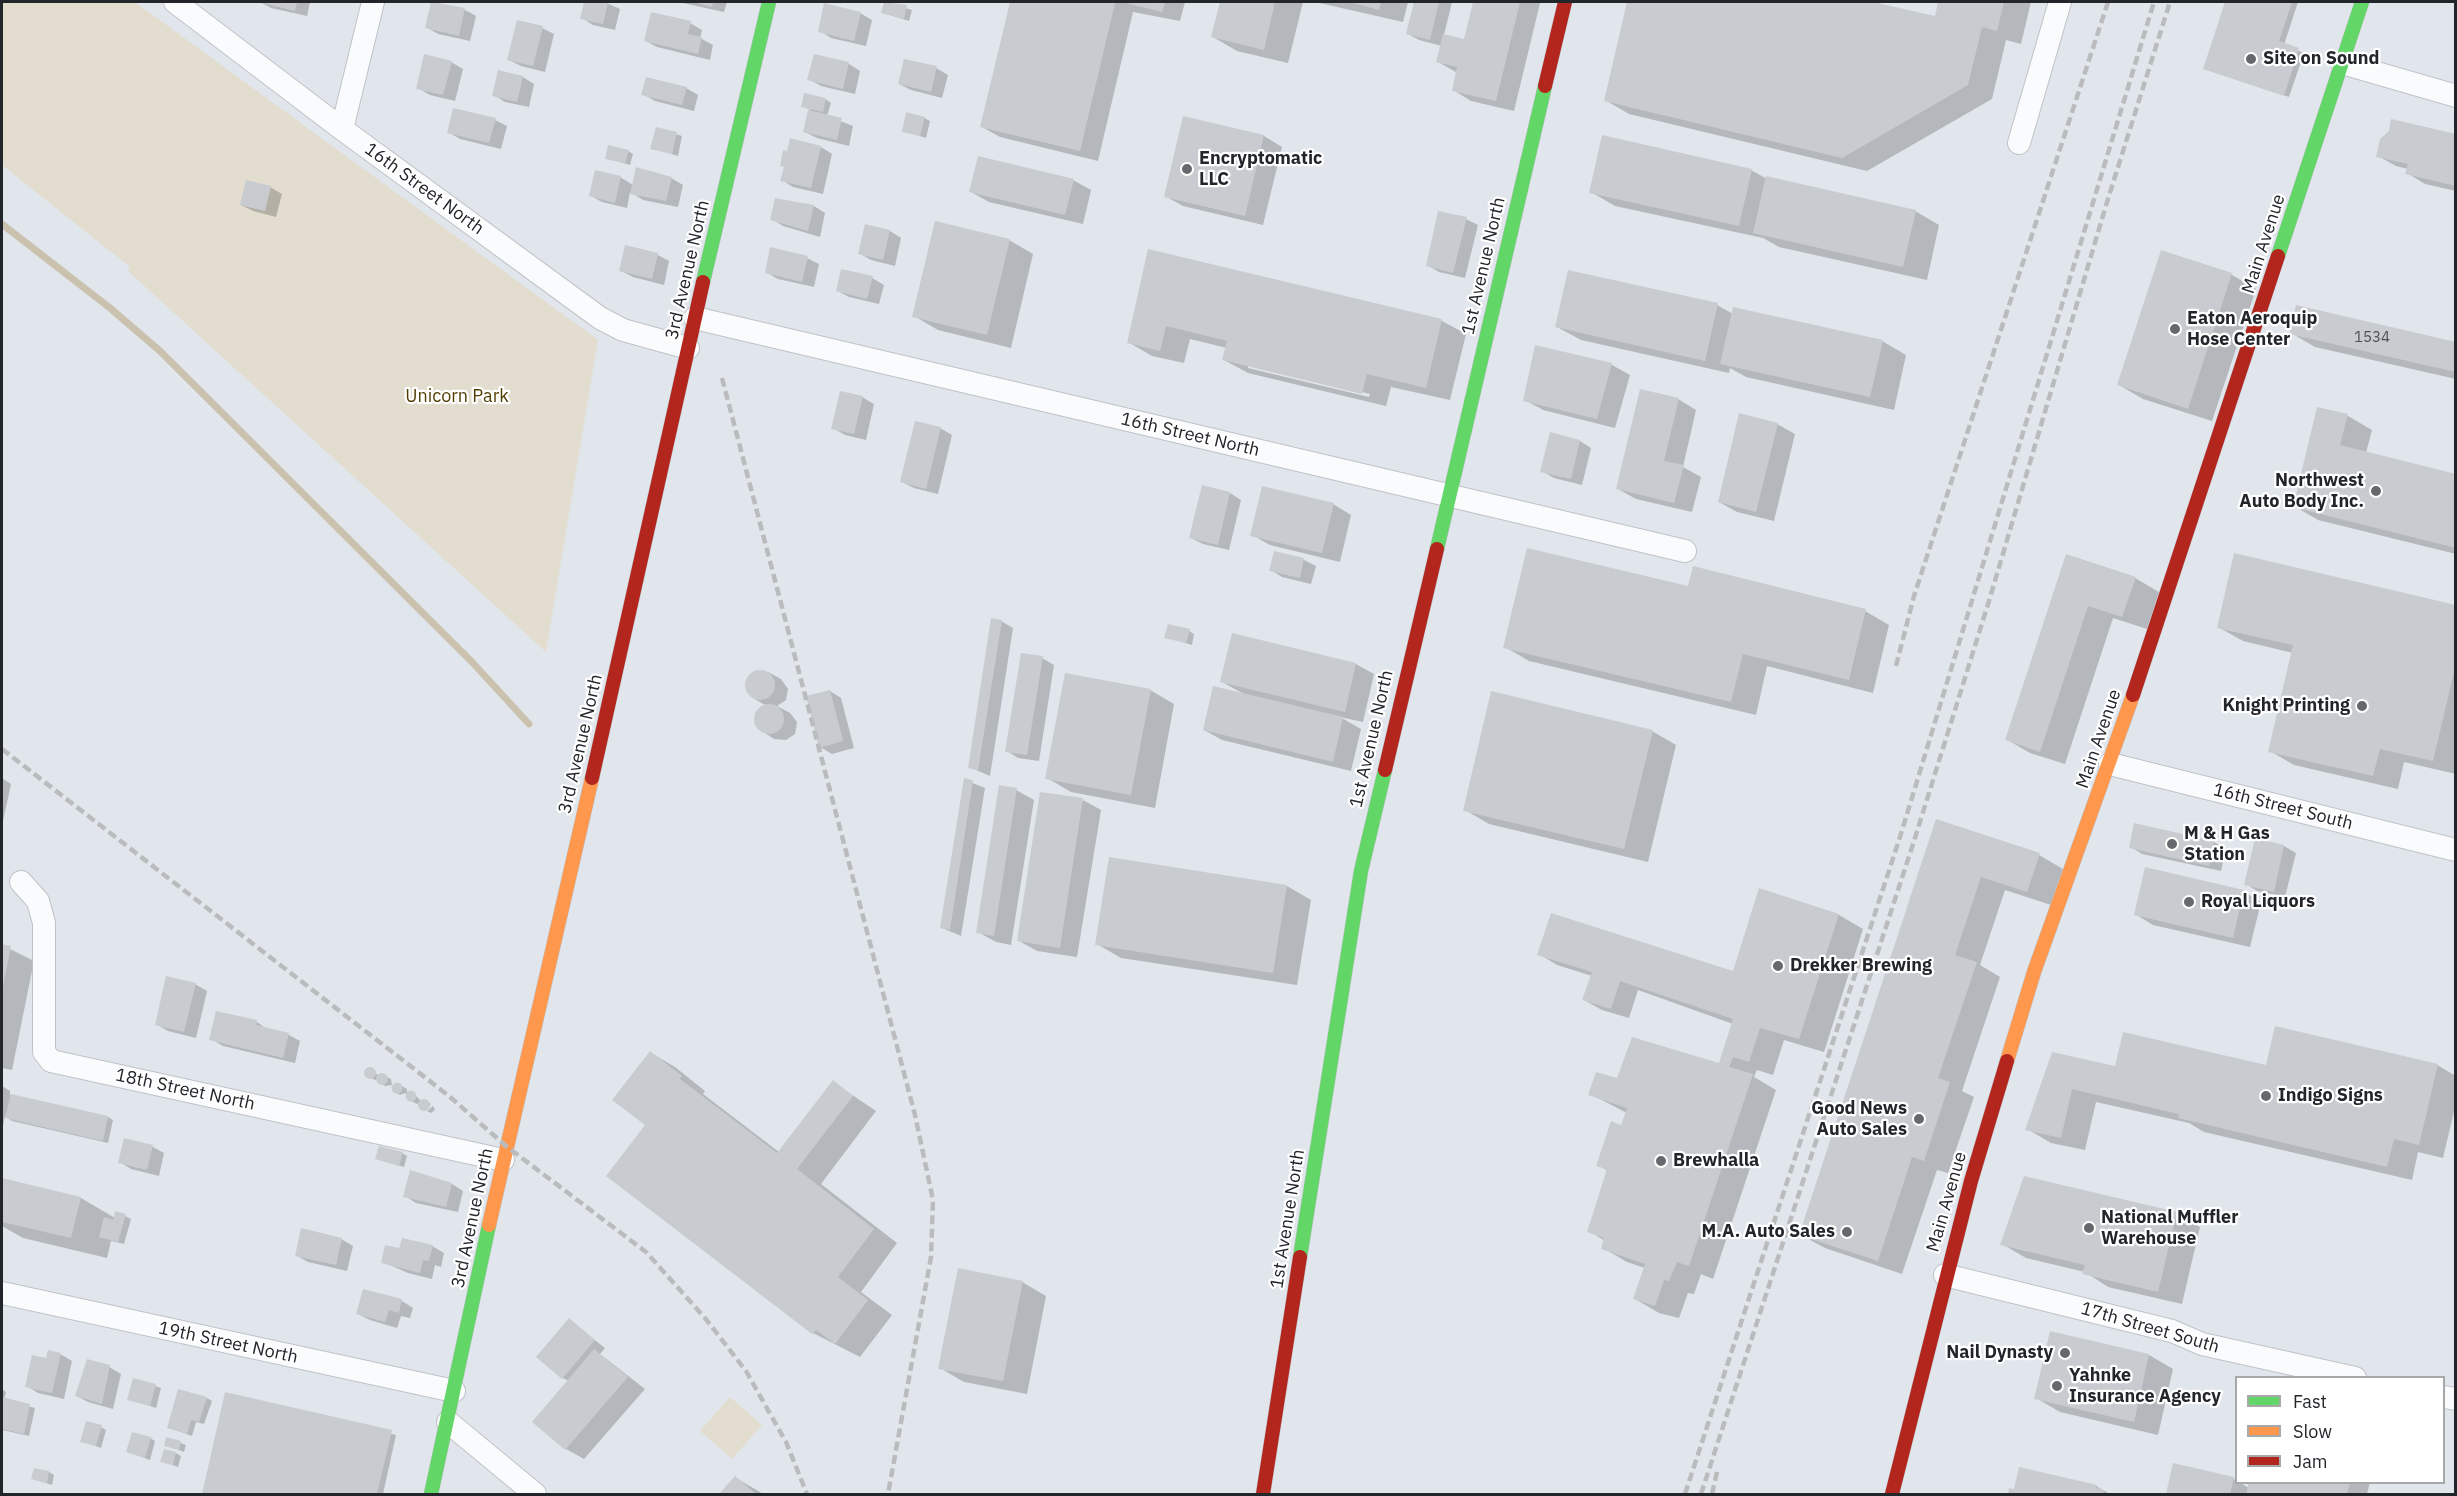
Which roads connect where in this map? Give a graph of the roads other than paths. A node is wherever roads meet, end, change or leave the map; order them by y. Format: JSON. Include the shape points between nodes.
{"nodes":[{"id":1,"x":175,"y":2,"type":"edge"},
{"id":2,"x":373,"y":2,"type":"edge"},
{"id":3,"x":769,"y":2,"type":"edge"},
{"id":4,"x":1565,"y":2,"type":"edge"},
{"id":5,"x":2060,"y":2,"type":"edge"},
{"id":6,"x":2362,"y":2,"type":"edge"},
{"id":7,"x":2342,"y":63,"type":"junction"},
{"id":8,"x":2456,"y":96,"type":"edge"},
{"id":9,"x":342,"y":129,"type":"junction"},
{"id":10,"x":2019,"y":143,"type":"dead end"},
{"id":11,"x":695,"y":318,"type":"junction"},
{"id":12,"x":688,"y":348,"type":"junction"},
{"id":13,"x":1448,"y":496,"type":"junction"},
{"id":14,"x":1685,"y":551,"type":"dead end"},
{"id":15,"x":2110,"y":764,"type":"junction"},
{"id":16,"x":2456,"y":850,"type":"edge"},
{"id":17,"x":21,"y":882,"type":"dead end"},
{"id":18,"x":503,"y":1160,"type":"junction"},
{"id":19,"x":1945,"y":1275,"type":"junction"},
{"id":20,"x":2,"y":1293,"type":"edge"},
{"id":21,"x":2350,"y":1376,"type":"edge"},
{"id":22,"x":454,"y":1391,"type":"junction"},
{"id":23,"x":448,"y":1422,"type":"junction"},
{"id":24,"x":431,"y":1494,"type":"edge"},
{"id":25,"x":535,"y":1494,"type":"edge"},
{"id":26,"x":1263,"y":1494,"type":"edge"},
{"id":27,"x":1892,"y":1494,"type":"edge"}],
"edges":[{"from":1,"to":9,"type":"street","name":"16th Street North"},
{"from":2,"to":9,"type":"street"},
{"from":3,"to":11,"type":"street","name":"3rd Avenue North"},
{"from":4,"to":13,"type":"street","name":"1st Avenue North"},
{"from":5,"to":10,"type":"street"},
{"from":6,"to":7,"type":"street","name":"Main Avenue"},
{"from":7,"to":8,"type":"street"},
{"from":7,"to":15,"type":"street","name":"Main Avenue"},
{"from":9,"to":12,"type":"street","name":"16th Street North","via":[[600,318],[622,330]]},
{"from":11,"to":12,"type":"street","name":"3rd Avenue North"},
{"from":11,"to":13,"type":"street","name":"16th Street North"},
{"from":12,"to":18,"type":"street","name":"3rd Avenue North"},
{"from":13,"to":14,"type":"street","name":"16th Street North"},
{"from":13,"to":26,"type":"street","name":"1st Avenue North","via":[[1361,871]]},
{"from":15,"to":16,"type":"street","name":"16th Street South"},
{"from":15,"to":19,"type":"street","name":"Main Avenue","via":[[2034,972]]},
{"from":17,"to":18,"type":"street","name":"18th Street North","via":[[38,901],[44,923],[44,1052],[51,1061]]},
{"from":18,"to":22,"type":"street","name":"3rd Avenue North"},
{"from":19,"to":21,"type":"street","name":"17th Street South","via":[[2172,1331],[2202,1344]]},
{"from":19,"to":27,"type":"street","name":"Main Avenue"},
{"from":20,"to":22,"type":"street","name":"19th Street North"},
{"from":22,"to":23,"type":"street","name":"3rd Avenue North"},
{"from":23,"to":24,"type":"street","name":"3rd Avenue North"},
{"from":23,"to":25,"type":"street"}]}
